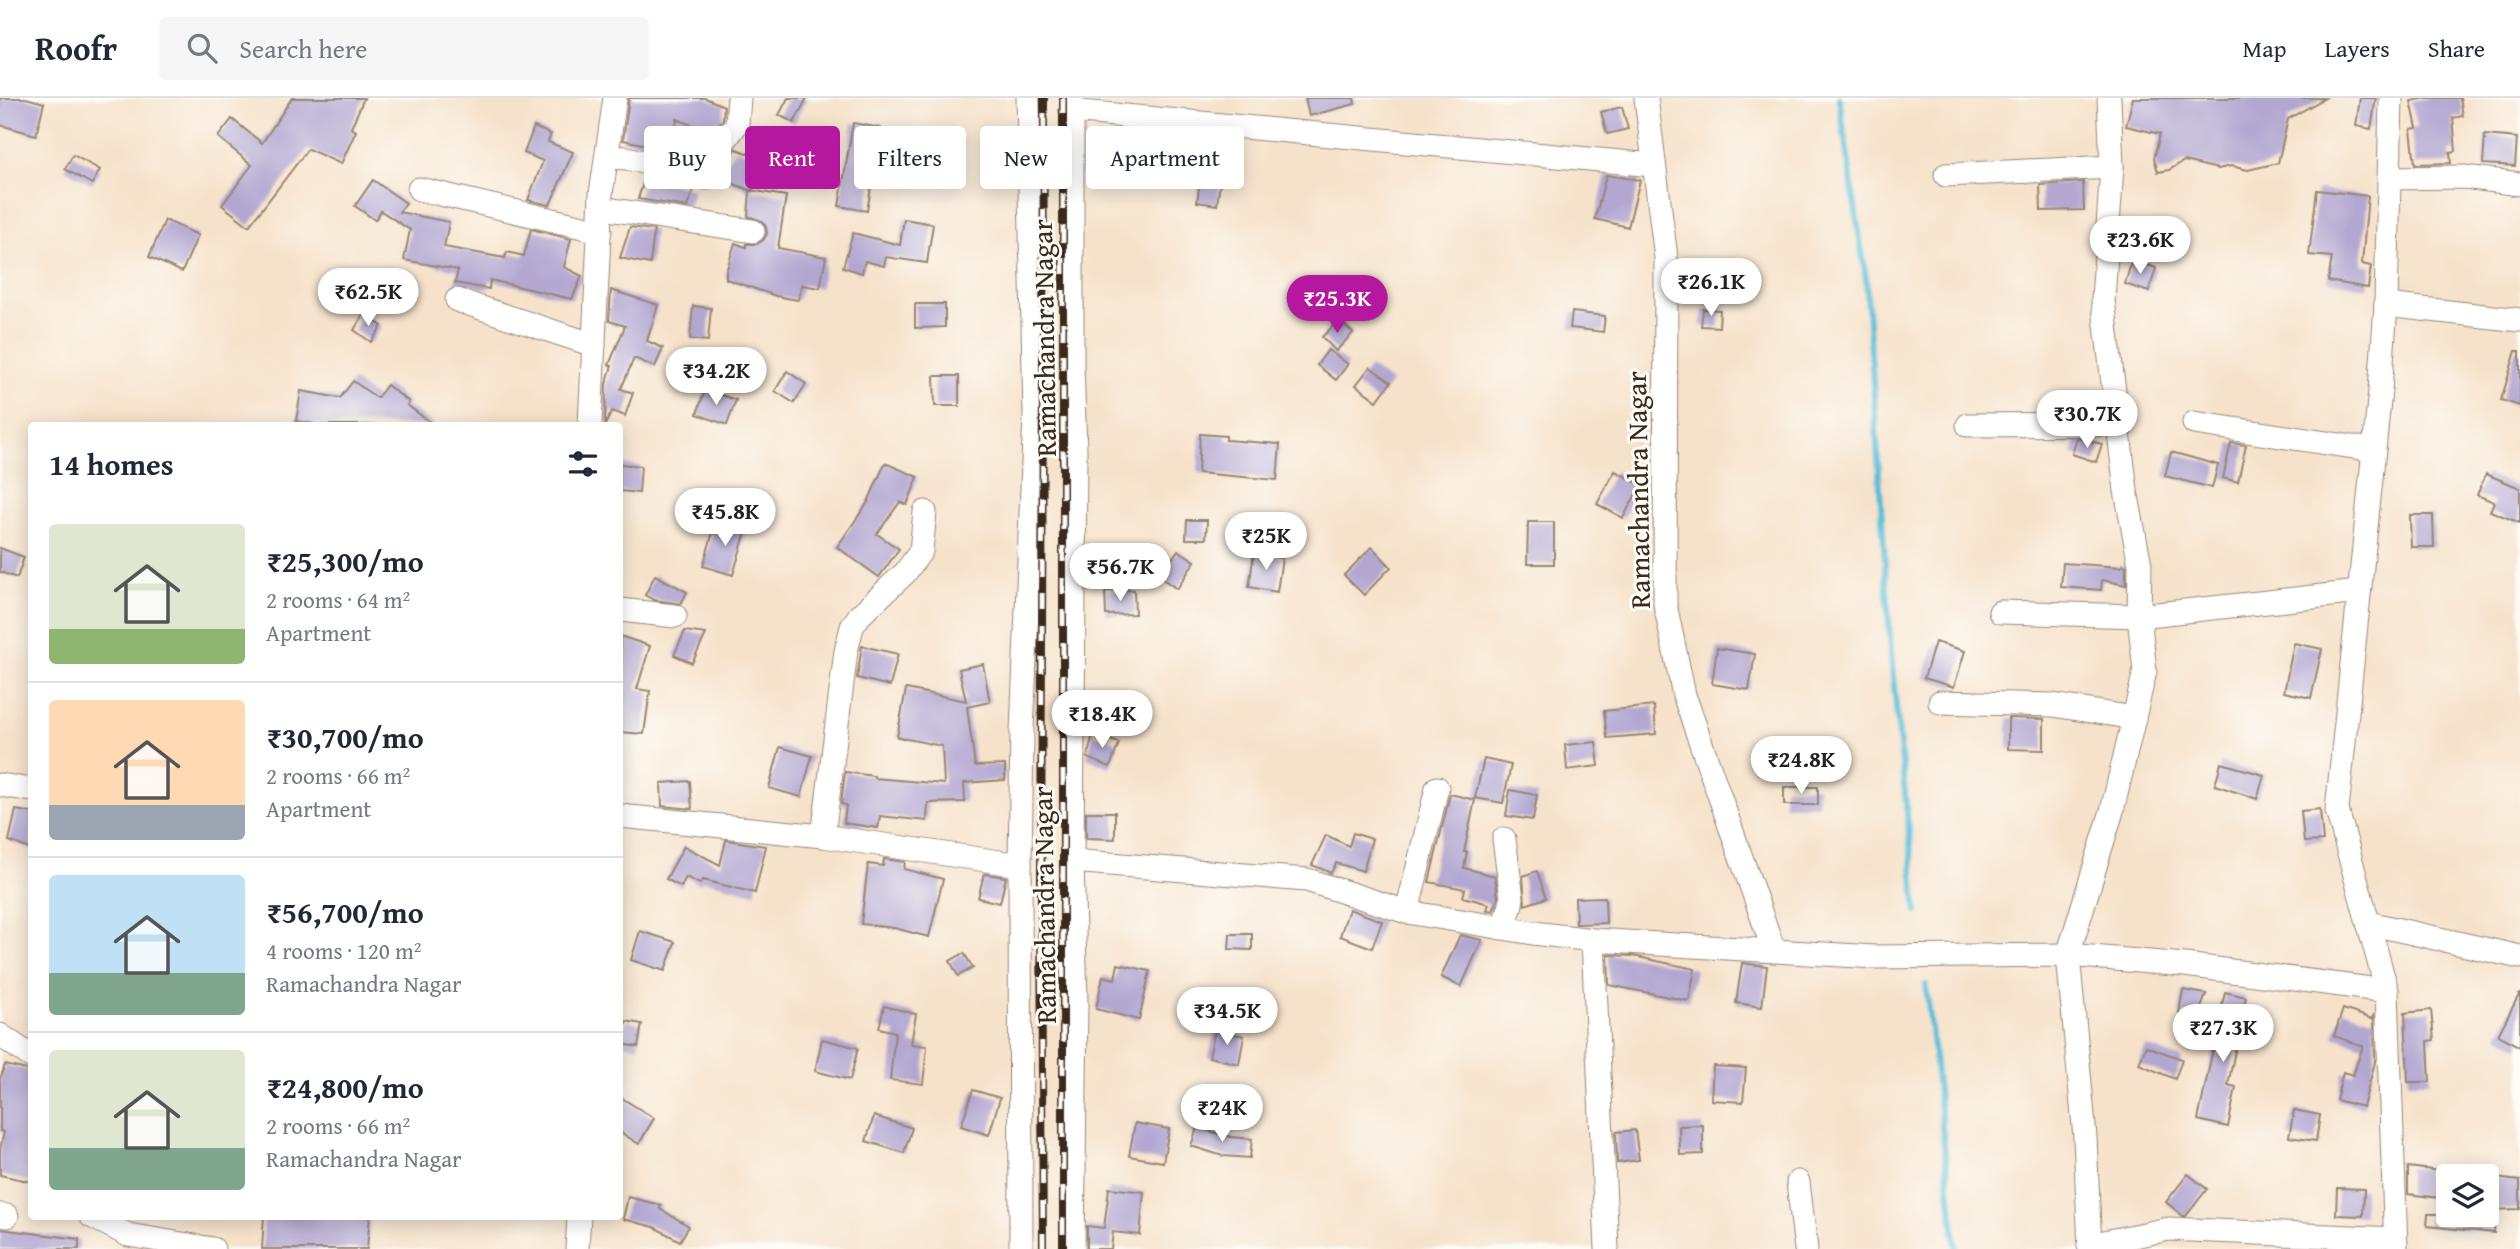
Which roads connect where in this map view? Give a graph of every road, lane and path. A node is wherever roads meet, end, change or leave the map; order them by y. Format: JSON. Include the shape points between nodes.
{"nodes":[{"id":1,"x":615,"y":98,"type":"edge"},
{"id":2,"x":739,"y":98,"type":"edge"},
{"id":3,"x":1028,"y":98,"type":"edge"},
{"id":4,"x":1646,"y":98,"type":"edge"},
{"id":5,"x":2109,"y":98,"type":"edge"},
{"id":6,"x":2390,"y":98,"type":"edge"},
{"id":7,"x":1072,"y":104,"type":"edge"},
{"id":8,"x":607,"y":157,"type":"junction"},
{"id":9,"x":1653,"y":165,"type":"junction"},
{"id":10,"x":2112,"y":167,"type":"junction"},
{"id":11,"x":1946,"y":174,"type":"dead end"},
{"id":12,"x":2389,"y":178,"type":"junction"},
{"id":13,"x":2520,"y":184,"type":"edge"},
{"id":14,"x":419,"y":189,"type":"dead end"},
{"id":15,"x":600,"y":219,"type":"junction"},
{"id":16,"x":753,"y":231,"type":"dead end"},
{"id":17,"x":457,"y":300,"type":"dead end"},
{"id":18,"x":2386,"y":305,"type":"junction"},
{"id":19,"x":2520,"y":320,"type":"edge"},
{"id":20,"x":594,"y":345,"type":"junction"},
{"id":21,"x":590,"y":422,"type":"edge"},
{"id":22,"x":2194,"y":423,"type":"dead end"},
{"id":23,"x":2118,"y":424,"type":"junction"},
{"id":24,"x":1968,"y":425,"type":"dead end"},
{"id":25,"x":2373,"y":450,"type":"junction"},
{"id":26,"x":925,"y":512,"type":"dead end"},
{"id":27,"x":2359,"y":592,"type":"junction"},
{"id":28,"x":623,"y":610,"type":"edge"},
{"id":29,"x":2000,"y":612,"type":"dead end"},
{"id":30,"x":675,"y":616,"type":"dead end"},
{"id":31,"x":2139,"y":616,"type":"junction"},
{"id":32,"x":1940,"y":702,"type":"dead end"},
{"id":33,"x":2134,"y":718,"type":"junction"},
{"id":34,"x":0,"y":785,"type":"edge"},
{"id":35,"x":1437,"y":788,"type":"dead end"},
{"id":36,"x":28,"y":789,"type":"edge"},
{"id":37,"x":623,"y":816,"type":"edge"},
{"id":38,"x":823,"y":836,"type":"junction"},
{"id":39,"x":1504,"y":839,"type":"dead end"},
{"id":40,"x":1072,"y":861,"type":"junction"},
{"id":41,"x":1020,"y":865,"type":"junction"},
{"id":42,"x":1407,"y":912,"type":"junction"},
{"id":43,"x":2368,"y":923,"type":"junction"},
{"id":44,"x":1501,"y":928,"type":"junction"},
{"id":45,"x":1593,"y":940,"type":"junction"},
{"id":46,"x":1774,"y":951,"type":"junction"},
{"id":47,"x":2068,"y":955,"type":"junction"},
{"id":48,"x":2520,"y":957,"type":"edge"},
{"id":49,"x":2387,"y":990,"type":"junction"},
{"id":50,"x":0,"y":1035,"type":"edge"},
{"id":51,"x":28,"y":1055,"type":"edge"},
{"id":52,"x":1798,"y":1182,"type":"dead end"},
{"id":53,"x":99,"y":1220,"type":"edge"},
{"id":54,"x":579,"y":1220,"type":"edge"},
{"id":55,"x":2396,"y":1244,"type":"edge"},
{"id":56,"x":2090,"y":1247,"type":"edge"},
{"id":57,"x":213,"y":1249,"type":"edge"},
{"id":58,"x":577,"y":1249,"type":"edge"},
{"id":59,"x":1021,"y":1249,"type":"edge"},
{"id":60,"x":1073,"y":1249,"type":"edge"},
{"id":61,"x":1607,"y":1249,"type":"edge"},
{"id":62,"x":1805,"y":1249,"type":"edge"}],
"edges":[{"from":1,"to":8,"type":"street"},
{"from":2,"to":8,"type":"street","via":[[737,124],[717,151],[706,178]]},
{"from":3,"to":41,"type":"street","via":[[1035,415]]},
{"from":4,"to":9,"type":"street","name":"Ramachandra Nagar"},
{"from":5,"to":10,"type":"street"},
{"from":6,"to":12,"type":"street"},
{"from":7,"to":9,"type":"street"},
{"from":7,"to":40,"type":"street","name":"Ramachandra Nagar"},
{"from":8,"to":15,"type":"street"},
{"from":9,"to":46,"type":"street","name":"Ramachandra Nagar","via":[[1666,258],[1665,604],[1684,695]]},
{"from":10,"to":11,"type":"street"},
{"from":10,"to":23,"type":"street","via":[[2103,300]]},
{"from":12,"to":13,"type":"street","via":[[2464,177]]},
{"from":12,"to":18,"type":"street"},
{"from":14,"to":15,"type":"street"},
{"from":15,"to":16,"type":"street"},
{"from":15,"to":20,"type":"street"},
{"from":17,"to":20,"type":"street"},
{"from":18,"to":19,"type":"street"},
{"from":18,"to":25,"type":"street"},
{"from":20,"to":21,"type":"street"},
{"from":22,"to":25,"type":"street"},
{"from":23,"to":24,"type":"street"},
{"from":23,"to":31,"type":"street","via":[[2140,565]]},
{"from":25,"to":27,"type":"street"},
{"from":26,"to":38,"type":"street","via":[[921,551],[852,627]]},
{"from":27,"to":31,"type":"street"},
{"from":27,"to":43,"type":"street","via":[[2337,810]]},
{"from":28,"to":30,"type":"street"},
{"from":29,"to":31,"type":"street"},
{"from":31,"to":33,"type":"street","via":[[2145,671]]},
{"from":32,"to":33,"type":"street","via":[[2053,705]]},
{"from":33,"to":47,"type":"street","via":[[2112,811]]},
{"from":34,"to":36,"type":"street"},
{"from":35,"to":42,"type":"street"},
{"from":37,"to":38,"type":"street"},
{"from":38,"to":41,"type":"street"},
{"from":39,"to":44,"type":"street","via":[[1512,898]]},
{"from":40,"to":42,"type":"street","via":[[1307,880]]},
{"from":40,"to":60,"type":"street","name":"Ramachandra Nagar","via":[[1076,1001]]},
{"from":41,"to":59,"type":"street"},
{"from":42,"to":44,"type":"street"},
{"from":43,"to":48,"type":"street"},
{"from":43,"to":49,"type":"street"},
{"from":44,"to":45,"type":"street"},
{"from":45,"to":46,"type":"street"},
{"from":45,"to":61,"type":"street"},
{"from":46,"to":47,"type":"street","via":[[1875,957]]},
{"from":47,"to":49,"type":"street"},
{"from":47,"to":56,"type":"street"},
{"from":49,"to":55,"type":"street"},
{"from":50,"to":51,"type":"street"},
{"from":52,"to":62,"type":"street"},
{"from":53,"to":57,"type":"street","via":[[128,1235]]},
{"from":54,"to":58,"type":"street"},
{"from":55,"to":56,"type":"street","via":[[2169,1229]]}]}
